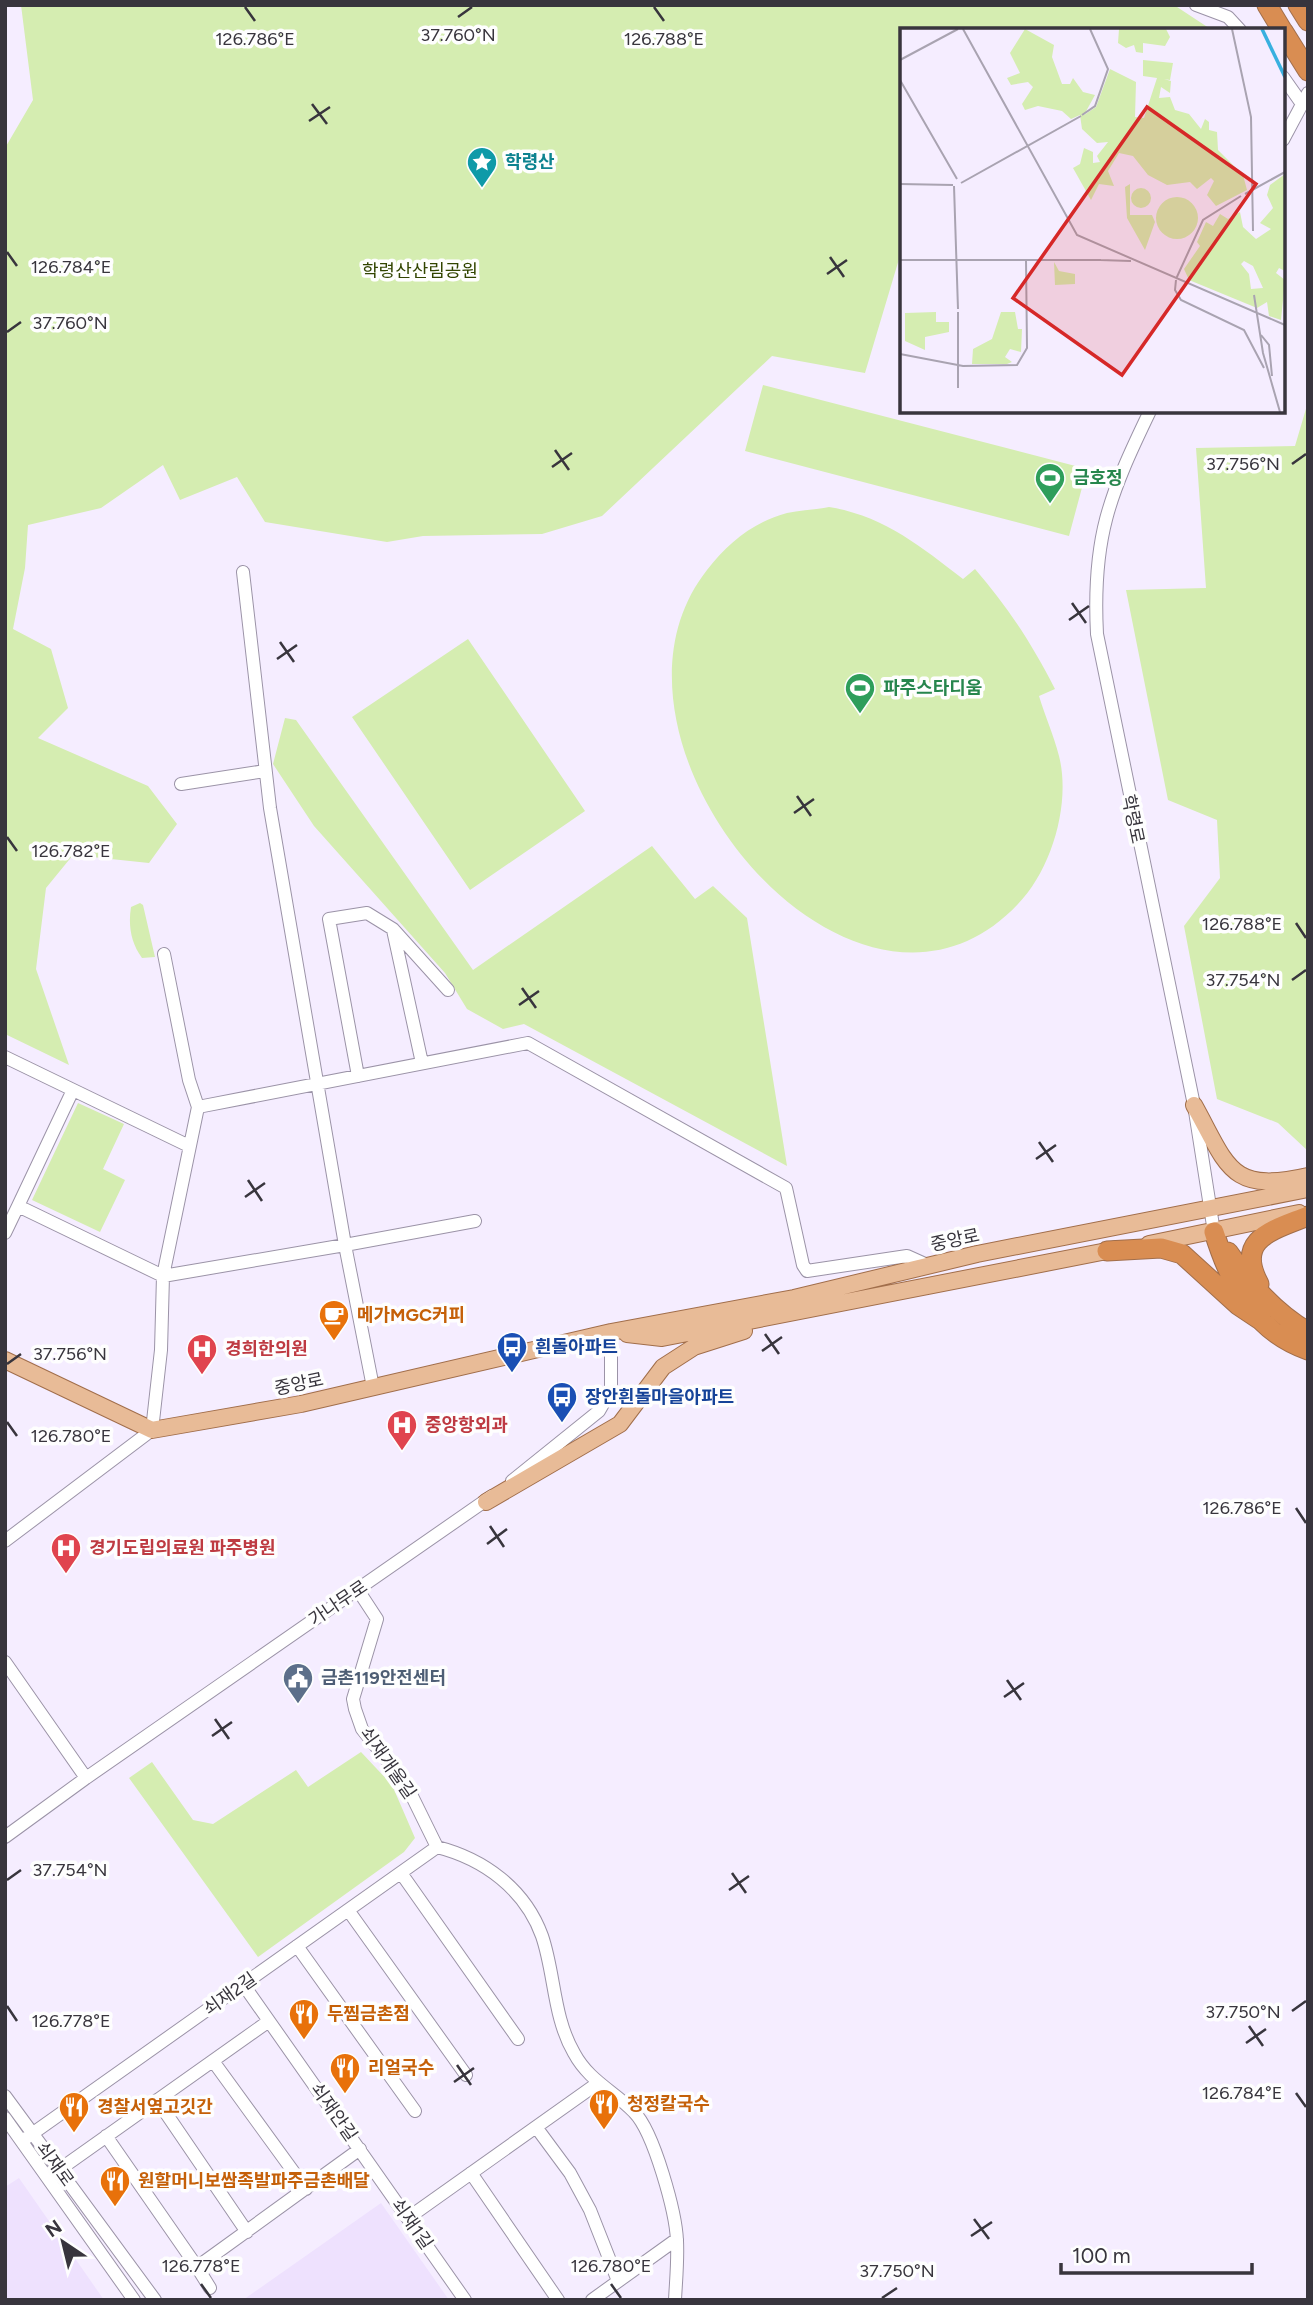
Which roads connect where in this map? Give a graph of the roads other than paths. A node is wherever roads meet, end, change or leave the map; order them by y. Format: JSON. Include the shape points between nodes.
{"nodes":[{"id":1,"x":1196,"y":5,"type":"edge"},
{"id":2,"x":1267,"y":5,"type":"edge"},
{"id":3,"x":1297,"y":5,"type":"edge"},
{"id":4,"x":1308,"y":21,"type":"edge"},
{"id":5,"x":1238,"y":28,"type":"edge"},
{"id":6,"x":1281,"y":28,"type":"edge"},
{"id":7,"x":1285,"y":34,"type":"edge"},
{"id":8,"x":1308,"y":71,"type":"edge"},
{"id":9,"x":1285,"y":80,"type":"edge"},
{"id":10,"x":1306,"y":97,"type":"edge"},
{"id":11,"x":1285,"y":136,"type":"edge"},
{"id":12,"x":1149,"y":413,"type":"edge"},
{"id":13,"x":243,"y":572,"type":"dead end"},
{"id":14,"x":265,"y":771,"type":"junction"},
{"id":15,"x":181,"y":784,"type":"dead end"},
{"id":16,"x":393,"y":929,"type":"junction"},
{"id":17,"x":164,"y":954,"type":"dead end"},
{"id":18,"x":448,"y":990,"type":"dead end"},
{"id":19,"x":5,"y":1057,"type":"edge"},
{"id":20,"x":422,"y":1063,"type":"junction"},
{"id":21,"x":358,"y":1076,"type":"junction"},
{"id":22,"x":317,"y":1084,"type":"junction"},
{"id":23,"x":72,"y":1092,"type":"junction"},
{"id":24,"x":1194,"y":1105,"type":"junction"},
{"id":25,"x":198,"y":1107,"type":"junction"},
{"id":26,"x":189,"y":1146,"type":"junction"},
{"id":27,"x":1308,"y":1176,"type":"edge"},
{"id":28,"x":1308,"y":1189,"type":"edge"},
{"id":29,"x":18,"y":1206,"type":"junction"},
{"id":30,"x":1211,"y":1209,"type":"junction"},
{"id":31,"x":1308,"y":1211,"type":"edge"},
{"id":32,"x":1308,"y":1216,"type":"edge"},
{"id":33,"x":475,"y":1221,"type":"dead end"},
{"id":34,"x":1214,"y":1232,"type":"junction"},
{"id":35,"x":5,"y":1233,"type":"edge"},
{"id":36,"x":345,"y":1245,"type":"junction"},
{"id":37,"x":1107,"y":1251,"type":"junction"},
{"id":38,"x":927,"y":1265,"type":"junction"},
{"id":39,"x":163,"y":1276,"type":"junction"},
{"id":40,"x":816,"y":1309,"type":"junction"},
{"id":41,"x":1266,"y":1313,"type":"junction"},
{"id":42,"x":611,"y":1332,"type":"junction"},
{"id":43,"x":1308,"y":1332,"type":"edge"},
{"id":44,"x":1308,"y":1350,"type":"edge"},
{"id":45,"x":5,"y":1360,"type":"edge"},
{"id":46,"x":373,"y":1387,"type":"junction"},
{"id":47,"x":152,"y":1430,"type":"junction"},
{"id":48,"x":486,"y":1502,"type":"junction"},
{"id":49,"x":6,"y":1539,"type":"edge"},
{"id":50,"x":358,"y":1590,"type":"junction"},
{"id":51,"x":5,"y":1662,"type":"edge"},
{"id":52,"x":86,"y":1778,"type":"junction"},
{"id":53,"x":5,"y":1837,"type":"edge"},
{"id":54,"x":438,"y":1847,"type":"junction"},
{"id":55,"x":401,"y":1873,"type":"junction"},
{"id":56,"x":348,"y":1910,"type":"junction"},
{"id":57,"x":297,"y":1946,"type":"junction"},
{"id":58,"x":243,"y":1984,"type":"junction"},
{"id":59,"x":269,"y":2021,"type":"junction"},
{"id":60,"x":519,"y":2039,"type":"dead end"},
{"id":61,"x":213,"y":2061,"type":"junction"},
{"id":62,"x":466,"y":2075,"type":"dead end"},
{"id":63,"x":597,"y":2083,"type":"junction"},
{"id":64,"x":5,"y":2096,"type":"edge"},
{"id":65,"x":157,"y":2100,"type":"junction"},
{"id":66,"x":415,"y":2111,"type":"dead end"},
{"id":67,"x":5,"y":2118,"type":"edge"},
{"id":68,"x":536,"y":2127,"type":"junction"},
{"id":69,"x":106,"y":2136,"type":"junction"},
{"id":70,"x":27,"y":2137,"type":"junction"},
{"id":71,"x":360,"y":2149,"type":"junction"},
{"id":72,"x":54,"y":2173,"type":"junction"},
{"id":73,"x":471,"y":2173,"type":"junction"},
{"id":74,"x":306,"y":2189,"type":"junction"},
{"id":75,"x":408,"y":2218,"type":"junction"},
{"id":76,"x":247,"y":2232,"type":"junction"},
{"id":77,"x":677,"y":2239,"type":"junction"},
{"id":78,"x":197,"y":2267,"type":"junction"},
{"id":79,"x":618,"y":2281,"type":"junction"},
{"id":80,"x":211,"y":2288,"type":"dead end"},
{"id":81,"x":134,"y":2300,"type":"edge"},
{"id":82,"x":155,"y":2300,"type":"edge"},
{"id":83,"x":465,"y":2300,"type":"edge"},
{"id":84,"x":558,"y":2300,"type":"edge"},
{"id":85,"x":592,"y":2300,"type":"edge"},
{"id":86,"x":675,"y":2300,"type":"edge"}],
"edges":[{"from":1,"to":5,"type":"street","via":[[1228,17]]},
{"from":2,"to":6,"type":"highway"},
{"from":3,"to":4,"type":"highway"},
{"from":7,"to":8,"type":"highway"},
{"from":9,"to":10,"type":"street"},
{"from":10,"to":11,"type":"street"},
{"from":12,"to":24,"type":"street","name":"학령로","via":[[1120,475],[1100,537],[1096,623]]},
{"from":13,"to":14,"type":"street"},
{"from":14,"to":15,"type":"street"},
{"from":14,"to":22,"type":"street"},
{"from":16,"to":18,"type":"street"},
{"from":16,"to":20,"type":"street"},
{"from":16,"to":21,"type":"street","via":[[367,913],[329,919]]},
{"from":17,"to":25,"type":"street","via":[[188,1080]]},
{"from":19,"to":23,"type":"street"},
{"from":20,"to":21,"type":"street"},
{"from":20,"to":38,"type":"street","via":[[528,1042],[786,1188],[807,1271],[907,1256]]},
{"from":21,"to":22,"type":"street"},
{"from":22,"to":25,"type":"street"},
{"from":22,"to":36,"type":"street"},
{"from":23,"to":26,"type":"street"},
{"from":23,"to":29,"type":"street"},
{"from":24,"to":27,"type":"main road","via":[[1229,1168],[1243,1179],[1278,1182]]},
{"from":24,"to":30,"type":"street","name":"학령로"},
{"from":25,"to":26,"type":"street"},
{"from":26,"to":39,"type":"street"},
{"from":28,"to":30,"type":"main road","name":"중앙로"},
{"from":29,"to":35,"type":"street"},
{"from":29,"to":39,"type":"street"},
{"from":30,"to":34,"type":"street","name":"학령로"},
{"from":30,"to":38,"type":"main road","name":"중앙로"},
{"from":31,"to":34,"type":"main road","name":"중앙로"},
{"from":32,"to":41,"type":"highway","via":[[1266,1233],[1256,1242],[1251,1254]]},
{"from":33,"to":36,"type":"street"},
{"from":34,"to":37,"type":"main road","name":"중앙로"},
{"from":34,"to":41,"type":"highway"},
{"from":36,"to":39,"type":"street"},
{"from":36,"to":46,"type":"street"},
{"from":37,"to":40,"type":"main road","name":"중앙로"},
{"from":37,"to":41,"type":"highway","via":[[1161,1248],[1182,1254],[1229,1298]]},
{"from":38,"to":42,"type":"main road","name":"중앙로","via":[[794,1298]]},
{"from":39,"to":47,"type":"street"},
{"from":40,"to":42,"type":"main road","name":"중앙로","via":[[662,1338]]},
{"from":40,"to":48,"type":"main road","via":[[694,1347],[663,1367],[620,1424]]},
{"from":41,"to":43,"type":"highway"},
{"from":41,"to":44,"type":"highway","via":[[1282,1337]]},
{"from":42,"to":46,"type":"main road","name":"중앙로"},
{"from":42,"to":48,"type":"street","name":"가나무로","via":[[611,1390],[599,1411]]},
{"from":45,"to":47,"type":"main road"},
{"from":46,"to":47,"type":"main road","name":"중앙로"},
{"from":47,"to":49,"type":"street"},
{"from":48,"to":50,"type":"street","name":"가나무로"},
{"from":50,"to":52,"type":"street","name":"가나무로"},
{"from":50,"to":54,"type":"street","name":"쇠재개울길","via":[[377,1619],[353,1699],[355,1709],[362,1729],[406,1784]]},
{"from":51,"to":52,"type":"street"},
{"from":52,"to":53,"type":"street","name":"가나무로"},
{"from":54,"to":55,"type":"street","name":"쇠재2길"},
{"from":54,"to":63,"type":"street","via":[[462,1853],[510,1884],[520,1896],[542,1935],[558,2012],[573,2053]]},
{"from":55,"to":56,"type":"street","name":"쇠재2길"},
{"from":55,"to":60,"type":"street"},
{"from":56,"to":57,"type":"street","name":"쇠재2길"},
{"from":56,"to":62,"type":"street"},
{"from":57,"to":58,"type":"street","name":"쇠재2길"},
{"from":57,"to":66,"type":"street"},
{"from":58,"to":59,"type":"street","name":"쇠재안길"},
{"from":58,"to":70,"type":"street","name":"쇠재2길"},
{"from":59,"to":61,"type":"street"},
{"from":59,"to":71,"type":"street","name":"쇠재안길"},
{"from":61,"to":65,"type":"street"},
{"from":61,"to":74,"type":"street"},
{"from":63,"to":68,"type":"street"},
{"from":63,"to":77,"type":"street","via":[[636,2113],[649,2132]]},
{"from":64,"to":70,"type":"street","name":"쇠재로"},
{"from":65,"to":69,"type":"street"},
{"from":65,"to":76,"type":"street"},
{"from":67,"to":70,"type":"street"},
{"from":68,"to":73,"type":"street"},
{"from":68,"to":79,"type":"street","via":[[590,2210]]},
{"from":69,"to":72,"type":"street"},
{"from":69,"to":78,"type":"street"},
{"from":70,"to":72,"type":"street"},
{"from":71,"to":74,"type":"street","name":"쇠재안길"},
{"from":71,"to":75,"type":"street","name":"쇠재1길"},
{"from":72,"to":81,"type":"street"},
{"from":72,"to":82,"type":"street","name":"쇠재로"},
{"from":73,"to":75,"type":"street"},
{"from":73,"to":84,"type":"street"},
{"from":74,"to":76,"type":"street","name":"쇠재안길"},
{"from":75,"to":83,"type":"street","name":"쇠재1길"},
{"from":76,"to":78,"type":"street","name":"쇠재안길"},
{"from":77,"to":79,"type":"street"},
{"from":77,"to":86,"type":"street"},
{"from":78,"to":80,"type":"street"},
{"from":79,"to":85,"type":"street"}]}
